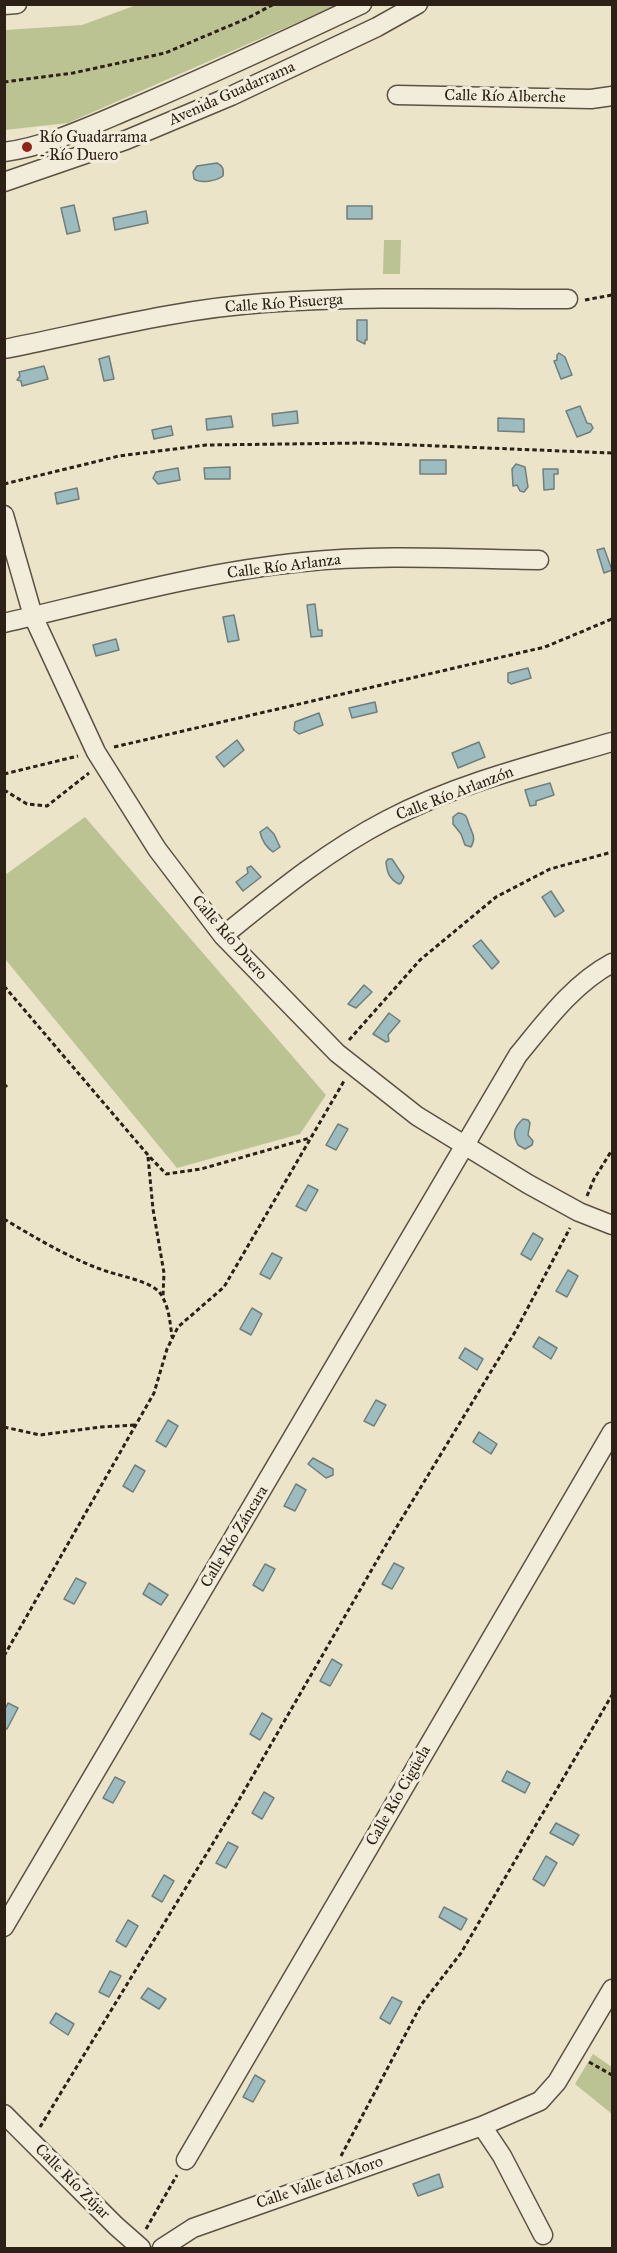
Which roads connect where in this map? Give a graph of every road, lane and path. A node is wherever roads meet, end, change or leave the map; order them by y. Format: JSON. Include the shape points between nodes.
{"nodes":[{"id":1,"x":17,"y":4,"type":"edge"},
{"id":2,"x":274,"y":4,"type":"edge"},
{"id":3,"x":362,"y":4,"type":"edge"},
{"id":4,"x":418,"y":4,"type":"edge"},
{"id":5,"x":4,"y":5,"type":"edge"},
{"id":6,"x":4,"y":82,"type":"edge"},
{"id":7,"x":397,"y":95,"type":"dead end"},
{"id":8,"x":612,"y":96,"type":"edge"},
{"id":9,"x":4,"y":152,"type":"edge"},
{"id":10,"x":4,"y":182,"type":"edge"},
{"id":11,"x":612,"y":295,"type":"edge"},
{"id":12,"x":568,"y":299,"type":"joint"},
{"id":13,"x":4,"y":349,"type":"edge"},
{"id":14,"x":612,"y":453,"type":"edge"},
{"id":15,"x":4,"y":484,"type":"edge"},
{"id":16,"x":4,"y":515,"type":"edge"},
{"id":17,"x":539,"y":560,"type":"dead end"},
{"id":18,"x":33,"y":616,"type":"junction"},
{"id":19,"x":612,"y":619,"type":"edge"},
{"id":20,"x":4,"y":623,"type":"edge"},
{"id":21,"x":612,"y":742,"type":"edge"},
{"id":22,"x":100,"y":757,"type":"junction"},
{"id":23,"x":4,"y":774,"type":"edge"},
{"id":24,"x":4,"y":790,"type":"edge"},
{"id":25,"x":612,"y":852,"type":"edge"},
{"id":26,"x":223,"y":936,"type":"junction"},
{"id":27,"x":612,"y":963,"type":"edge"},
{"id":28,"x":4,"y":986,"type":"edge"},
{"id":29,"x":337,"y":1053,"type":"junction"},
{"id":30,"x":353,"y":1066,"type":"junction"},
{"id":31,"x":310,"y":1138,"type":"junction"},
{"id":32,"x":465,"y":1146,"type":"junction"},
{"id":33,"x":612,"y":1150,"type":"edge"},
{"id":34,"x":148,"y":1155,"type":"junction"},
{"id":35,"x":579,"y":1212,"type":"junction"},
{"id":36,"x":4,"y":1219,"type":"edge"},
{"id":37,"x":612,"y":1225,"type":"edge"},
{"id":38,"x":163,"y":1299,"type":"junction"},
{"id":39,"x":172,"y":1337,"type":"junction"},
{"id":40,"x":136,"y":1425,"type":"junction"},
{"id":41,"x":4,"y":1427,"type":"edge"},
{"id":42,"x":612,"y":1432,"type":"edge"},
{"id":43,"x":4,"y":1656,"type":"edge"},
{"id":44,"x":612,"y":1695,"type":"edge"},
{"id":45,"x":4,"y":1927,"type":"edge"},
{"id":46,"x":612,"y":1989,"type":"edge"},
{"id":47,"x":574,"y":2054,"type":"junction"},
{"id":48,"x":612,"y":2075,"type":"edge"},
{"id":49,"x":4,"y":2114,"type":"edge"},
{"id":50,"x":482,"y":2126,"type":"junction"},
{"id":51,"x":31,"y":2141,"type":"junction"},
{"id":52,"x":186,"y":2160,"type":"joint"},
{"id":53,"x":328,"y":2180,"type":"junction"},
{"id":54,"x":146,"y":2228,"type":"dead end"},
{"id":55,"x":543,"y":2235,"type":"dead end"},
{"id":56,"x":141,"y":2248,"type":"edge"},
{"id":57,"x":162,"y":2248,"type":"edge"}],
"edges":[{"from":1,"to":5,"type":"street"},
{"from":2,"to":6,"type":"path","via":[[165,53],[72,73]]},
{"from":3,"to":9,"type":"street","name":"Avenida Guadarrama","via":[[117,114],[30,149]]},
{"from":4,"to":10,"type":"street","name":"Avenida Guadarrama","via":[[231,96],[126,140]]},
{"from":7,"to":8,"type":"street","name":"Calle Río Alberche","via":[[591,99]]},
{"from":11,"to":12,"type":"path"},
{"from":12,"to":13,"type":"street","name":"Calle Río Pisuerga","via":[[262,303],[179,314]]},
{"from":14,"to":15,"type":"path","via":[[363,443],[206,446],[119,456]]},
{"from":16,"to":18,"type":"street","name":"Calle Río Duero"},
{"from":17,"to":18,"type":"street","name":"Calle Río Arlanza","via":[[385,557],[303,562],[211,575]]},
{"from":18,"to":20,"type":"street","name":"Calle Río Arlanza"},
{"from":18,"to":22,"type":"street","name":"Calle Río Duero"},
{"from":19,"to":22,"type":"path","via":[[545,647]]},
{"from":21,"to":26,"type":"street","name":"Calle Río Arlanzón","via":[[494,777],[387,820],[292,880]]},
{"from":22,"to":23,"type":"path"},
{"from":22,"to":24,"type":"path","via":[[47,806],[27,804]]},
{"from":22,"to":26,"type":"street","name":"Calle Río Duero","via":[[156,849]]},
{"from":25,"to":29,"type":"path","via":[[550,869],[496,897],[420,960]]},
{"from":26,"to":29,"type":"street","name":"Calle Río Duero"},
{"from":27,"to":32,"type":"street","name":"Calle Río Záncara","via":[[552,1013],[519,1055]]},
{"from":28,"to":34,"type":"path"},
{"from":29,"to":30,"type":"street","name":"Calle Río Duero"},
{"from":30,"to":31,"type":"path"},
{"from":30,"to":32,"type":"street","name":"Calle Río Duero","via":[[417,1116]]},
{"from":31,"to":34,"type":"path","via":[[201,1169],[166,1174]]},
{"from":31,"to":39,"type":"path","via":[[224,1287],[178,1327]]},
{"from":32,"to":35,"type":"street","name":"Calle Río Duero"},
{"from":32,"to":45,"type":"street","name":"Calle Río Záncara"},
{"from":33,"to":35,"type":"path"},
{"from":34,"to":38,"type":"path","via":[[164,1273]]},
{"from":35,"to":37,"type":"street","name":"Calle Río Duero"},
{"from":35,"to":51,"type":"path","via":[[514,1332],[232,1812]]},
{"from":36,"to":38,"type":"path","via":[[105,1271],[159,1291]]},
{"from":38,"to":39,"type":"path"},
{"from":39,"to":40,"type":"path","via":[[154,1393]]},
{"from":40,"to":41,"type":"path","via":[[40,1435]]},
{"from":40,"to":43,"type":"path"},
{"from":42,"to":52,"type":"street","name":"Calle Río Cigüela"},
{"from":44,"to":53,"type":"path","via":[[461,1953],[422,2005]]},
{"from":46,"to":47,"type":"street","name":"Calle Valle del Moro"},
{"from":47,"to":48,"type":"path"},
{"from":47,"to":50,"type":"street","name":"Calle Valle del Moro","via":[[540,2101]]},
{"from":49,"to":51,"type":"street","name":"Calle Río Zújar"},
{"from":50,"to":53,"type":"street","name":"Calle Valle del Moro"},
{"from":50,"to":55,"type":"street"},
{"from":51,"to":56,"type":"street","name":"Calle Río Zújar"},
{"from":52,"to":54,"type":"path"},
{"from":53,"to":57,"type":"street","name":"Calle Valle del Moro","via":[[193,2228]]}]}
